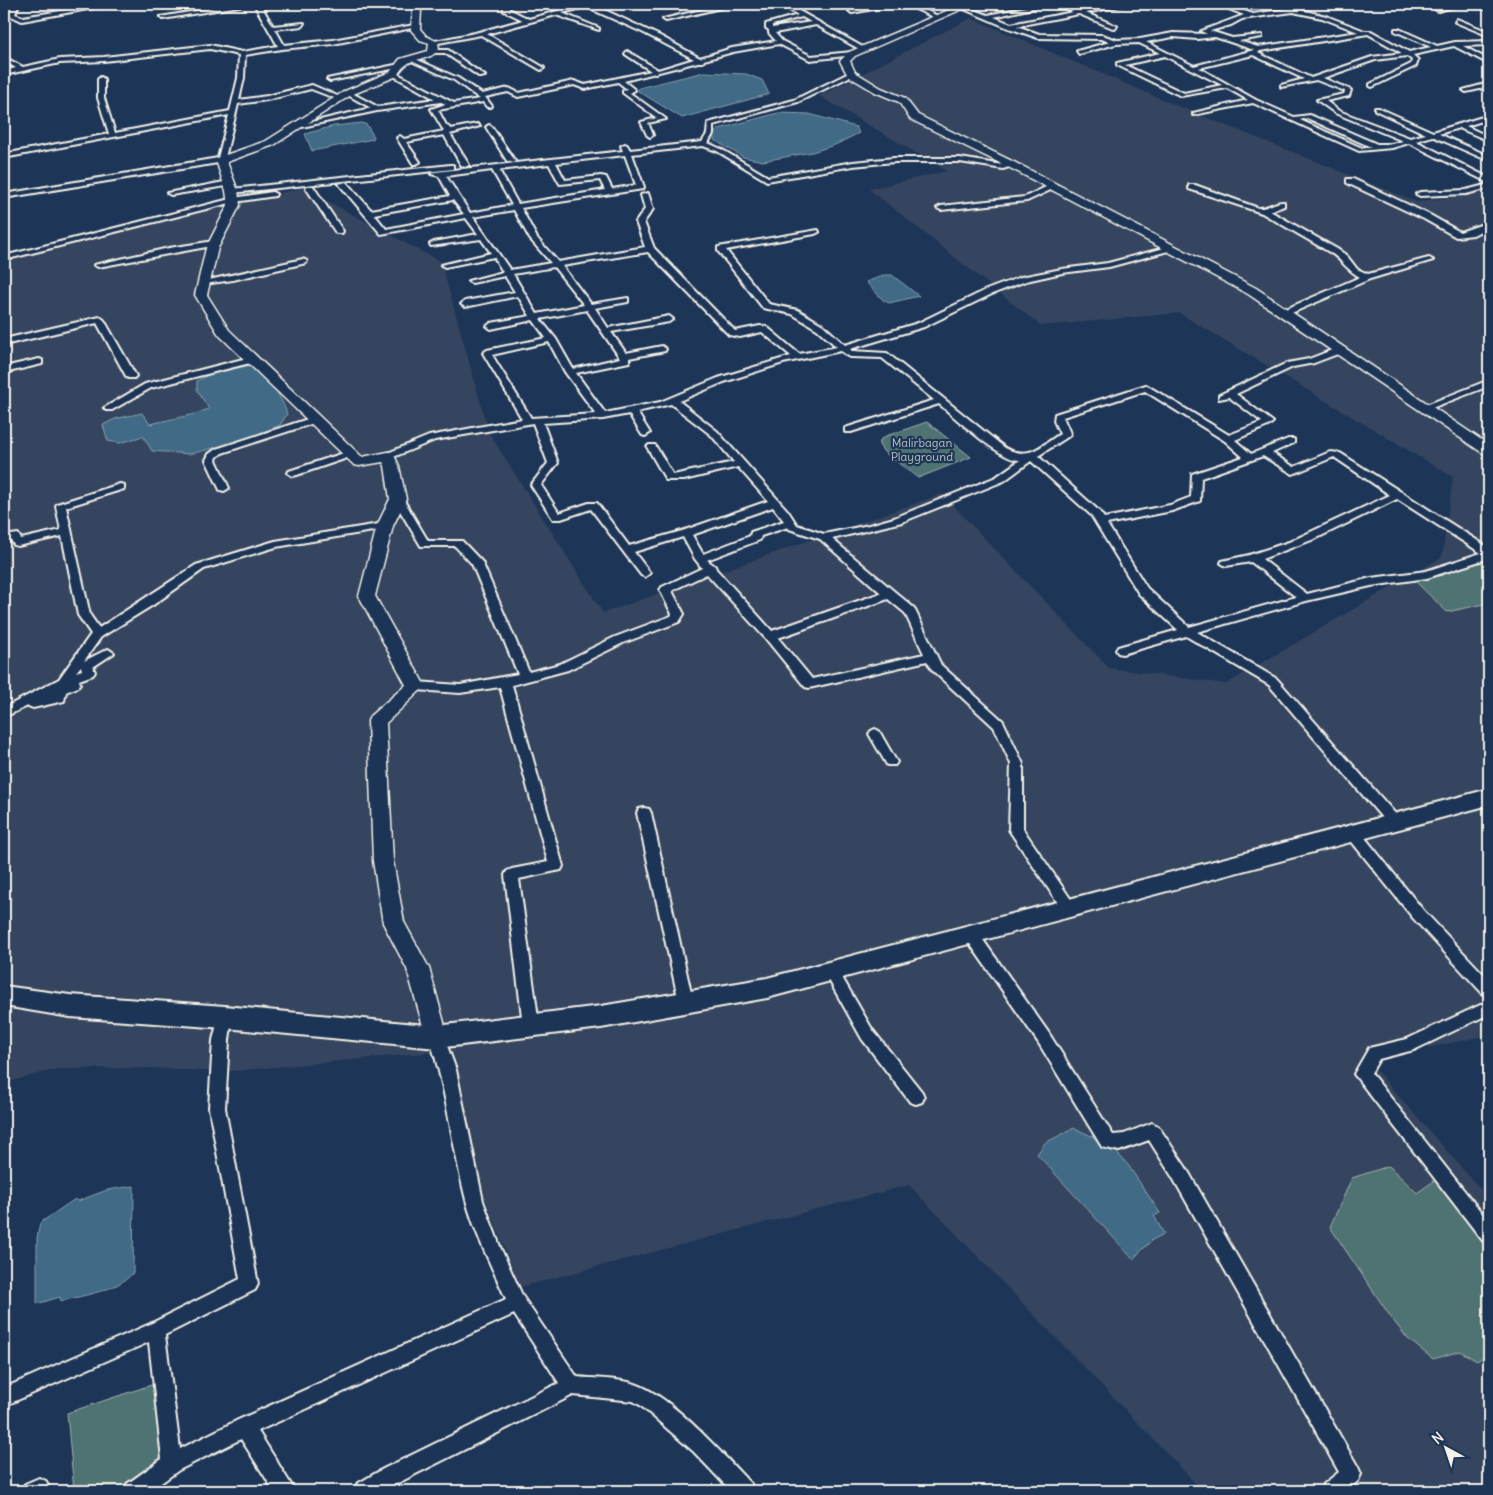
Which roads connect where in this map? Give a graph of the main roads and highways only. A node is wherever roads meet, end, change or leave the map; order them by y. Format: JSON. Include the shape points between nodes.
{"nodes":[{"id":1,"x":1489,"y":797,"type":"edge"},
{"id":2,"x":4,"y":996,"type":"edge"}],
"edges":[{"from":1,"to":2,"type":"main road","via":[[767,988],[601,1017],[437,1037],[70,1006]]}]}
